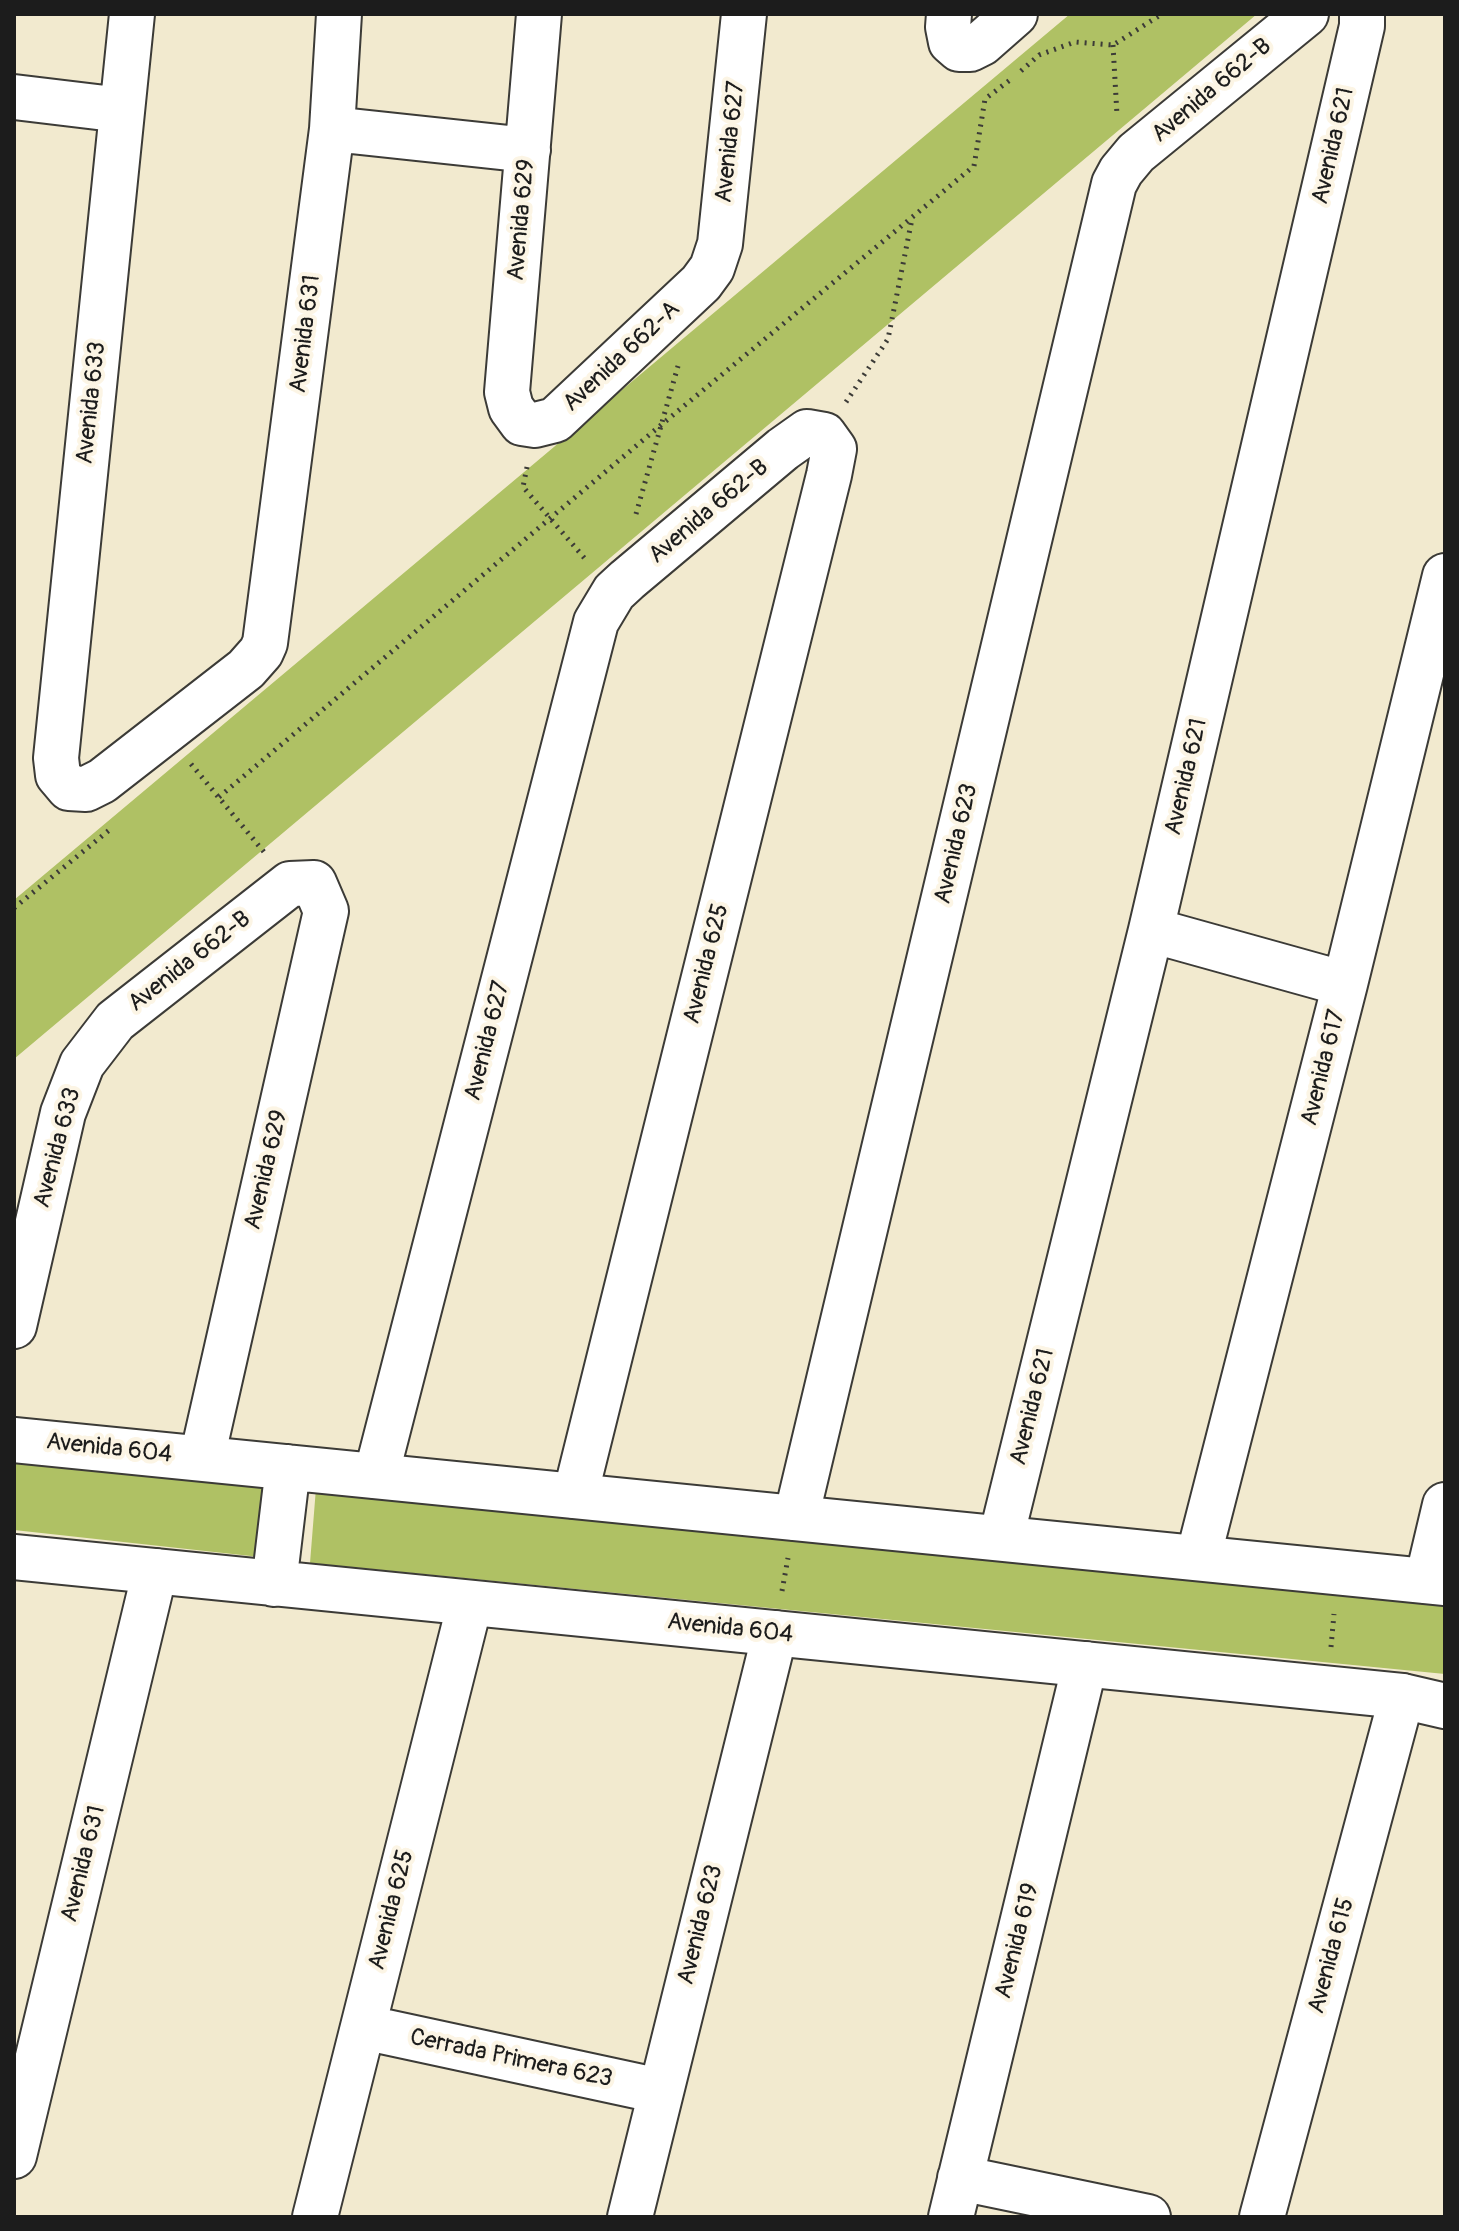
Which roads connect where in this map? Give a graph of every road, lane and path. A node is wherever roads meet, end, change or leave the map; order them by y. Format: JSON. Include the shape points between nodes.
{"nodes":[{"id":1,"x":132,"y":14,"type":"edge"},
{"id":2,"x":339,"y":14,"type":"edge"},
{"id":3,"x":539,"y":14,"type":"edge"},
{"id":4,"x":744,"y":14,"type":"edge"},
{"id":5,"x":1015,"y":14,"type":"edge"},
{"id":6,"x":1162,"y":14,"type":"edge"},
{"id":7,"x":1306,"y":14,"type":"edge"},
{"id":8,"x":1362,"y":14,"type":"edge"},
{"id":9,"x":954,"y":31,"type":"edge"},
{"id":10,"x":14,"y":97,"type":"edge"},
{"id":11,"x":122,"y":110,"type":"junction"},
{"id":12,"x":332,"y":129,"type":"junction"},
{"id":13,"x":528,"y":150,"type":"junction"},
{"id":14,"x":1121,"y":171,"type":"joint"},
{"id":15,"x":912,"y":218,"type":"junction"},
{"id":16,"x":712,"y":268,"type":"joint"},
{"id":17,"x":681,"y":354,"type":"dead end"},
{"id":18,"x":528,"y":424,"type":"junction"},
{"id":19,"x":661,"y":425,"type":"junction"},
{"id":20,"x":824,"y":435,"type":"junction"},
{"id":21,"x":636,"y":516,"type":"dead end"},
{"id":22,"x":551,"y":519,"type":"junction"},
{"id":23,"x":1445,"y":576,"type":"edge"},
{"id":24,"x":609,"y":600,"type":"junction"},
{"id":25,"x":261,"y":652,"type":"joint"},
{"id":26,"x":179,"y":773,"type":"dead end"},
{"id":27,"x":219,"y":797,"type":"junction"},
{"id":28,"x":120,"y":821,"type":"dead end"},
{"id":29,"x":302,"y":884,"type":"junction"},
{"id":30,"x":14,"y":908,"type":"edge"},
{"id":31,"x":1151,"y":930,"type":"junction"},
{"id":32,"x":1345,"y":984,"type":"junction"},
{"id":33,"x":82,"y":1064,"type":"joint"},
{"id":34,"x":14,"y":1326,"type":"edge"},
{"id":35,"x":14,"y":1440,"type":"edge"},
{"id":36,"x":202,"y":1458,"type":"junction"},
{"id":37,"x":288,"y":1467,"type":"junction"},
{"id":38,"x":376,"y":1476,"type":"junction"},
{"id":39,"x":575,"y":1496,"type":"junction"},
{"id":40,"x":1445,"y":1505,"type":"edge"},
{"id":41,"x":796,"y":1518,"type":"junction"},
{"id":42,"x":1001,"y":1538,"type":"junction"},
{"id":43,"x":14,"y":1557,"type":"edge"},
{"id":44,"x":1198,"y":1558,"type":"junction"},
{"id":45,"x":155,"y":1571,"type":"junction"},
{"id":46,"x":1338,"y":1572,"type":"junction"},
{"id":47,"x":1436,"y":1582,"type":"edge"},
{"id":48,"x":274,"y":1584,"type":"junction"},
{"id":49,"x":470,"y":1603,"type":"junction"},
{"id":50,"x":775,"y":1633,"type":"junction"},
{"id":51,"x":1085,"y":1664,"type":"junction"},
{"id":52,"x":1327,"y":1688,"type":"junction"},
{"id":53,"x":1402,"y":1696,"type":"junction"},
{"id":54,"x":1445,"y":1706,"type":"edge"},
{"id":55,"x":363,"y":2027,"type":"junction"},
{"id":56,"x":660,"y":2091,"type":"junction"},
{"id":57,"x":14,"y":2156,"type":"edge"},
{"id":58,"x":955,"y":2198,"type":"edge"},
{"id":59,"x":315,"y":2217,"type":"edge"},
{"id":60,"x":630,"y":2217,"type":"edge"},
{"id":61,"x":1148,"y":2217,"type":"edge"},
{"id":62,"x":1262,"y":2217,"type":"edge"}],
"edges":[{"from":1,"to":11,"type":"street","name":"Avenida 633"},
{"from":2,"to":12,"type":"street","name":"Avenida 631"},
{"from":3,"to":13,"type":"street","name":"Avenida 629"},
{"from":4,"to":16,"type":"street","name":"Avenida 627","via":[[720,244]]},
{"from":5,"to":9,"type":"street","via":[[970,49]]},
{"from":6,"to":15,"type":"path","via":[[1113,45],[1075,42],[1039,55],[985,99],[974,166]]},
{"from":7,"to":14,"type":"street","name":"Avenida 662-B","via":[[1136,153]]},
{"from":8,"to":31,"type":"street","name":"Avenida 621"},
{"from":10,"to":11,"type":"street"},
{"from":11,"to":25,"type":"street","name":"Avenida 633","via":[[58,775],[69,788],[86,789],[102,781]]},
{"from":12,"to":13,"type":"street"},
{"from":12,"to":25,"type":"street","name":"Avenida 631"},
{"from":13,"to":18,"type":"street","name":"Avenida 629","via":[[507,392],[511,408]]},
{"from":14,"to":41,"type":"street","name":"Avenida 623"},
{"from":15,"to":19,"type":"path"},
{"from":15,"to":20,"type":"path","via":[[888,339]]},
{"from":16,"to":18,"type":"street","name":"Avenida 662-A","via":[[555,420]]},
{"from":17,"to":19,"type":"path"},
{"from":18,"to":22,"type":"path","via":[[523,487]]},
{"from":19,"to":21,"type":"path"},
{"from":19,"to":22,"type":"path"},
{"from":20,"to":24,"type":"street","name":"Avenida 662-B","via":[[807,432]]},
{"from":20,"to":39,"type":"street","name":"Avenida 625","via":[[834,449],[829,475]]},
{"from":22,"to":24,"type":"path"},
{"from":22,"to":27,"type":"path"},
{"from":23,"to":32,"type":"street","name":"Avenida 617"},
{"from":24,"to":38,"type":"street","name":"Avenida 627","via":[[591,636]]},
{"from":26,"to":27,"type":"path","via":[[190,763]]},
{"from":27,"to":29,"type":"path"},
{"from":28,"to":30,"type":"path"},
{"from":29,"to":33,"type":"street","name":"Avenida 662-B","via":[[115,1021]]},
{"from":29,"to":36,"type":"street","name":"Avenida 629","via":[[326,911]]},
{"from":31,"to":32,"type":"street"},
{"from":31,"to":42,"type":"street","name":"Avenida 621"},
{"from":32,"to":44,"type":"street","name":"Avenida 617"},
{"from":33,"to":34,"type":"street","name":"Avenida 633","via":[[63,1113]]},
{"from":35,"to":36,"type":"street","name":"Avenida 604"},
{"from":36,"to":37,"type":"street","name":"Avenida 604"},
{"from":37,"to":38,"type":"street","name":"Avenida 604"},
{"from":37,"to":48,"type":"street"},
{"from":38,"to":39,"type":"street","name":"Avenida 604"},
{"from":39,"to":41,"type":"street","name":"Avenida 604"},
{"from":40,"to":47,"type":"street"},
{"from":41,"to":42,"type":"street","name":"Avenida 604"},
{"from":41,"to":50,"type":"path"},
{"from":42,"to":44,"type":"street","name":"Avenida 604"},
{"from":43,"to":45,"type":"street","name":"Avenida 604"},
{"from":44,"to":46,"type":"street","name":"Avenida 604"},
{"from":45,"to":48,"type":"street","name":"Avenida 604"},
{"from":45,"to":57,"type":"street","name":"Avenida 631"},
{"from":46,"to":47,"type":"street","name":"Avenida 604"},
{"from":46,"to":52,"type":"path"},
{"from":48,"to":49,"type":"street","name":"Avenida 604"},
{"from":49,"to":50,"type":"street","name":"Avenida 604"},
{"from":49,"to":55,"type":"street","name":"Avenida 625"},
{"from":50,"to":51,"type":"street","name":"Avenida 604"},
{"from":50,"to":56,"type":"street","name":"Avenida 623"},
{"from":51,"to":52,"type":"street","name":"Avenida 604"},
{"from":51,"to":58,"type":"street","name":"Avenida 619"},
{"from":52,"to":53,"type":"street","name":"Avenida 604"},
{"from":53,"to":54,"type":"street","name":"Avenida 604"},
{"from":53,"to":62,"type":"street","name":"Avenida 615"},
{"from":55,"to":56,"type":"street","name":"Cerrada Primera 623"},
{"from":55,"to":59,"type":"street","name":"Avenida 625"},
{"from":56,"to":60,"type":"street","name":"Avenida 623"},
{"from":58,"to":61,"type":"street"}]}
